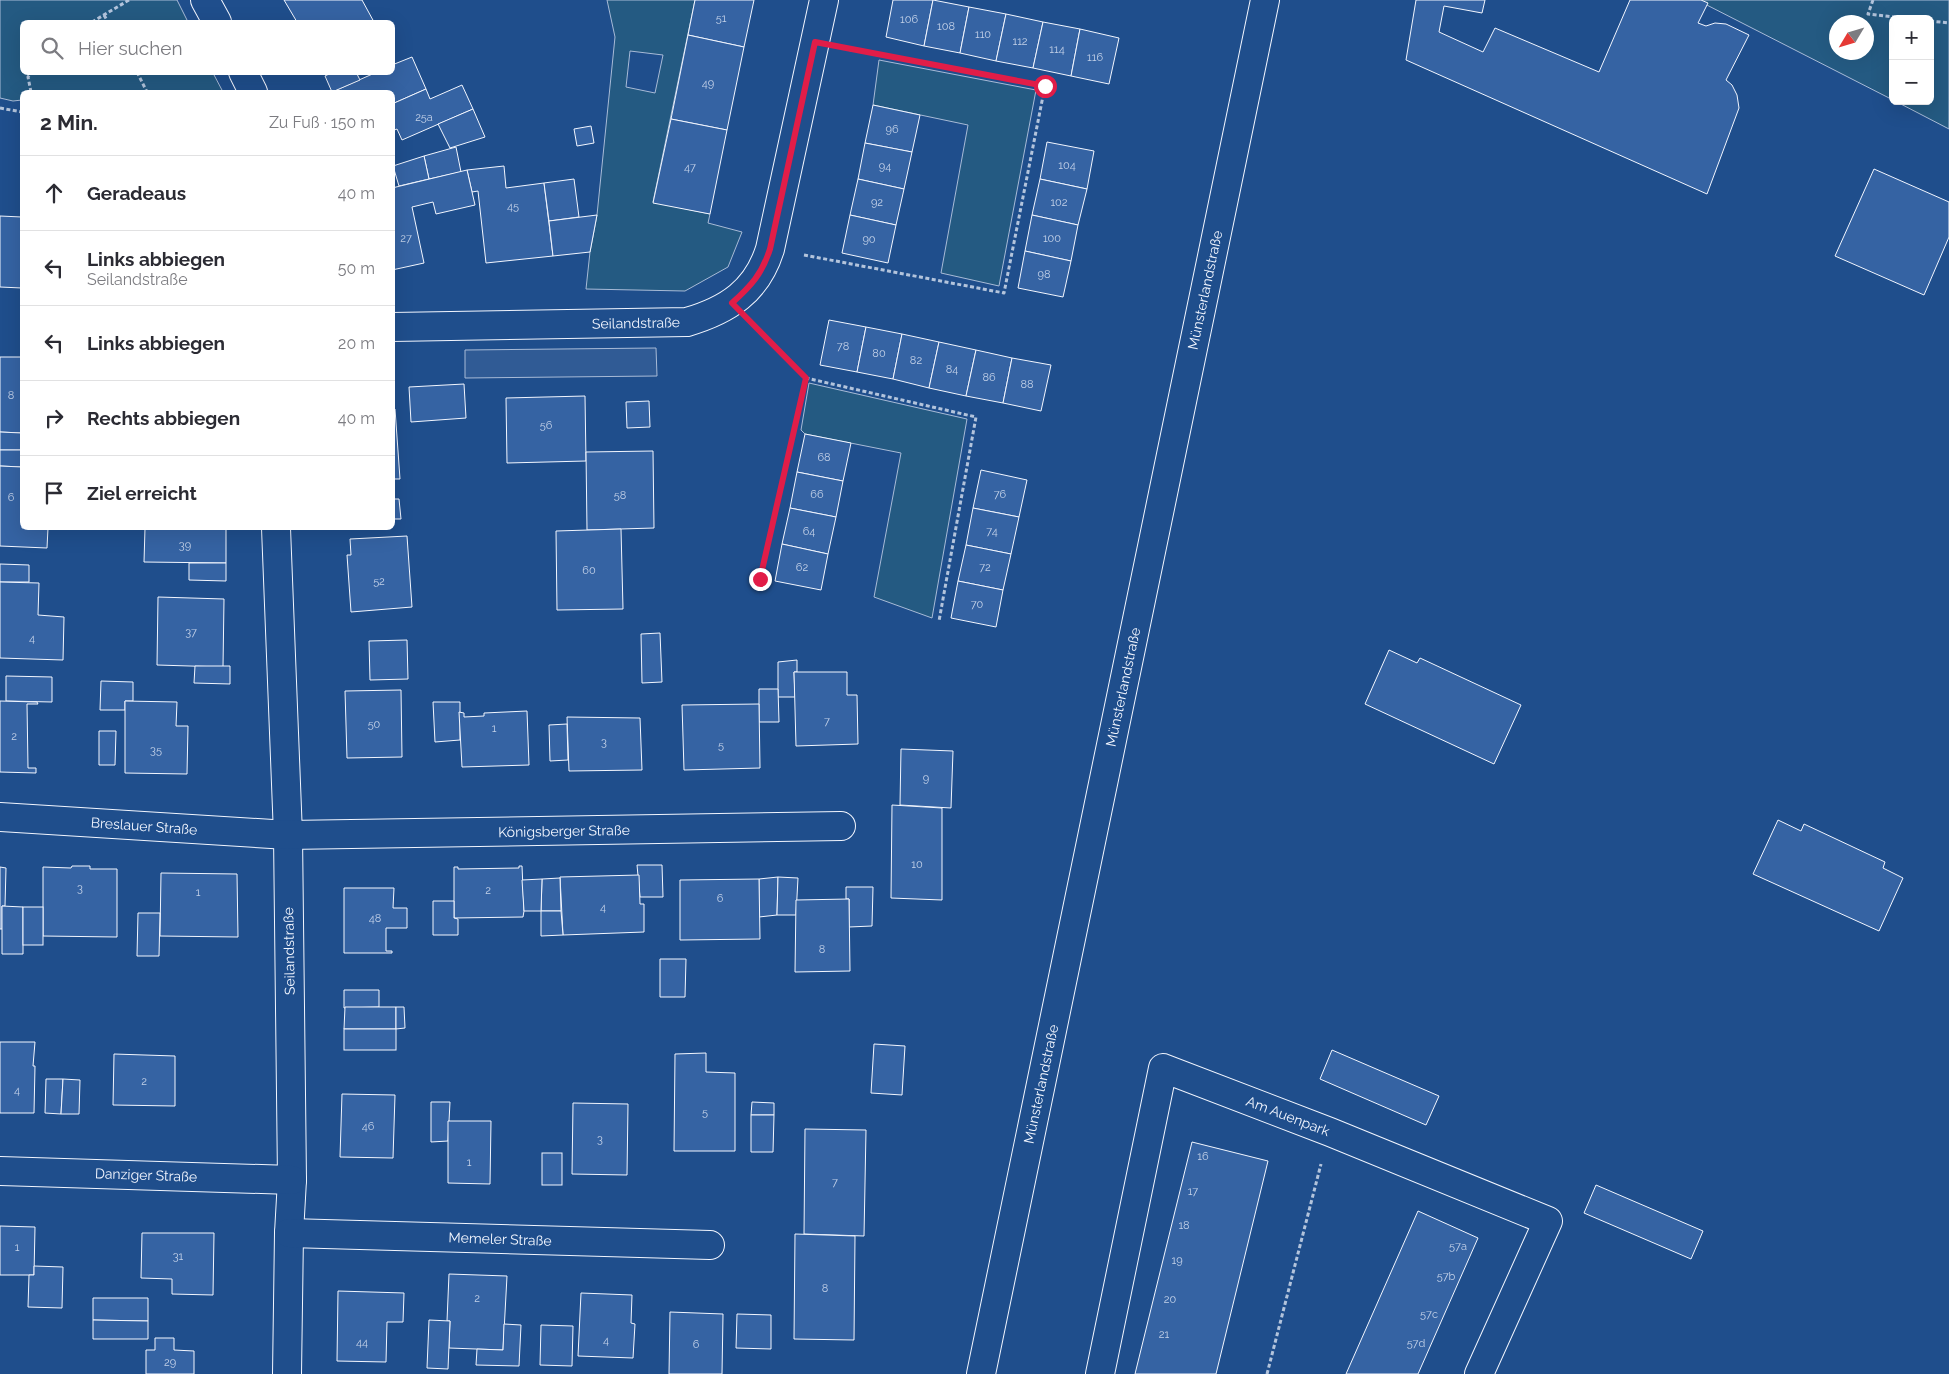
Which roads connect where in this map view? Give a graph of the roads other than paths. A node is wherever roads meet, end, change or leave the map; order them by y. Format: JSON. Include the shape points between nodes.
{"nodes":[{"id":1,"x":205,"y":0,"type":"edge"},
{"id":2,"x":824,"y":0,"type":"edge"},
{"id":3,"x":1264,"y":0,"type":"edge"},
{"id":4,"x":216,"y":20,"type":"edge"},
{"id":5,"x":244,"y":75,"type":"edge"},
{"id":6,"x":252,"y":90,"type":"edge"},
{"id":7,"x":395,"y":327,"type":"edge"},
{"id":8,"x":276,"y":530,"type":"edge"},
{"id":9,"x":0,"y":817,"type":"edge"},
{"id":10,"x":841,"y":826,"type":"dead end"},
{"id":11,"x":288,"y":836,"type":"junction"},
{"id":12,"x":0,"y":1171,"type":"edge"},
{"id":13,"x":292,"y":1180,"type":"junction"},
{"id":14,"x":289,"y":1233,"type":"junction"},
{"id":15,"x":710,"y":1245,"type":"dead end"},
{"id":16,"x":287,"y":1374,"type":"edge"},
{"id":17,"x":981,"y":1374,"type":"edge"},
{"id":18,"x":1100,"y":1374,"type":"edge"},
{"id":19,"x":1479,"y":1374,"type":"edge"}],
"edges":[{"from":1,"to":4,"type":"street"},
{"from":2,"to":7,"type":"street","name":"Seilandstraße","via":[[765,266],[751,286],[732,303],[711,315],[687,322]]},
{"from":3,"to":17,"type":"street","name":"Münsterlandstraße"},
{"from":5,"to":6,"type":"street"},
{"from":8,"to":11,"type":"street","name":"Seilandstraße"},
{"from":9,"to":11,"type":"street","name":"Breslauer Straße"},
{"from":10,"to":11,"type":"street","name":"Königsberger Straße"},
{"from":11,"to":13,"type":"street","name":"Seilandstraße"},
{"from":12,"to":13,"type":"street","name":"Danziger Straße"},
{"from":13,"to":14,"type":"street","name":"Seilandstraße"},
{"from":14,"to":15,"type":"street","name":"Memeler Straße"},
{"from":14,"to":16,"type":"street","name":"Seilandstraße"},
{"from":18,"to":19,"type":"street","name":"Am Auenpark","via":[[1163,1068],[1548,1221]]}]}
